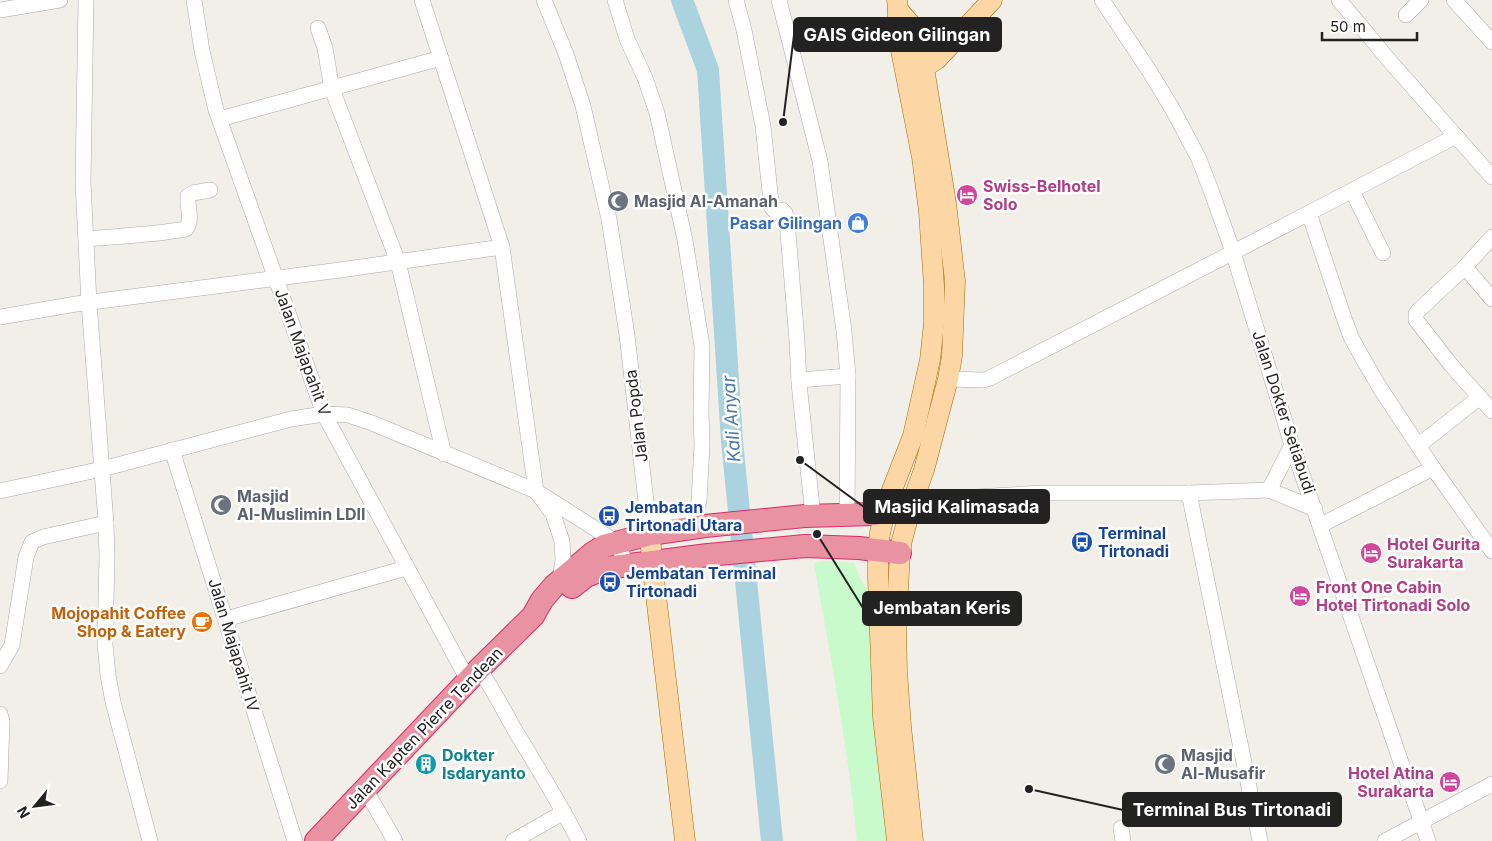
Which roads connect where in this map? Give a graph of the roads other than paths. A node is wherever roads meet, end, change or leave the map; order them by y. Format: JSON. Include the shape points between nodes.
{"nodes":[{"id":1,"x":60,"y":0,"type":"edge"},
{"id":2,"x":86,"y":0,"type":"edge"},
{"id":3,"x":194,"y":0,"type":"edge"},
{"id":4,"x":422,"y":0,"type":"edge"},
{"id":5,"x":544,"y":0,"type":"edge"},
{"id":6,"x":615,"y":0,"type":"edge"},
{"id":7,"x":736,"y":0,"type":"edge"},
{"id":8,"x":779,"y":0,"type":"edge"},
{"id":9,"x":992,"y":0,"type":"edge"},
{"id":10,"x":1102,"y":0,"type":"edge"},
{"id":11,"x":1339,"y":0,"type":"edge"},
{"id":12,"x":1421,"y":0,"type":"edge"},
{"id":13,"x":1454,"y":0,"type":"edge"},
{"id":14,"x":898,"y":6,"type":"edge"},
{"id":15,"x":0,"y":10,"type":"edge"},
{"id":16,"x":1406,"y":16,"type":"dead end"},
{"id":17,"x":318,"y":28,"type":"dead end"},
{"id":18,"x":1492,"y":42,"type":"edge"},
{"id":19,"x":442,"y":58,"type":"junction"},
{"id":20,"x":924,"y":68,"type":"junction"},
{"id":21,"x":905,"y":78,"type":"junction"},
{"id":22,"x":332,"y":89,"type":"junction"},
{"id":23,"x":220,"y":119,"type":"junction"},
{"id":24,"x":1456,"y":136,"type":"junction"},
{"id":25,"x":1492,"y":177,"type":"edge"},
{"id":26,"x":210,"y":190,"type":"dead end"},
{"id":27,"x":1352,"y":191,"type":"junction"},
{"id":28,"x":1309,"y":213,"type":"junction"},
{"id":29,"x":1492,"y":237,"type":"edge"},
{"id":30,"x":86,"y":239,"type":"junction"},
{"id":31,"x":502,"y":247,"type":"junction"},
{"id":32,"x":1233,"y":252,"type":"junction"},
{"id":33,"x":1383,"y":253,"type":"dead end"},
{"id":34,"x":398,"y":262,"type":"junction"},
{"id":35,"x":1465,"y":267,"type":"junction"},
{"id":36,"x":275,"y":278,"type":"junction"},
{"id":37,"x":1492,"y":299,"type":"edge"},
{"id":38,"x":88,"y":303,"type":"junction"},
{"id":39,"x":0,"y":317,"type":"edge"},
{"id":40,"x":848,"y":376,"type":"junction"},
{"id":41,"x":948,"y":379,"type":"junction"},
{"id":42,"x":799,"y":380,"type":"junction"},
{"id":43,"x":1480,"y":397,"type":"junction"},
{"id":44,"x":1492,"y":411,"type":"edge"},
{"id":45,"x":324,"y":414,"type":"junction"},
{"id":46,"x":1292,"y":445,"type":"junction"},
{"id":47,"x":1419,"y":445,"type":"junction"},
{"id":48,"x":172,"y":450,"type":"junction"},
{"id":49,"x":444,"y":454,"type":"junction"},
{"id":50,"x":902,"y":463,"type":"junction"},
{"id":51,"x":1433,"y":468,"type":"junction"},
{"id":52,"x":102,"y":469,"type":"junction"},
{"id":53,"x":924,"y":470,"type":"junction"},
{"id":54,"x":1269,"y":490,"type":"junction"},
{"id":55,"x":0,"y":492,"type":"edge"},
{"id":56,"x":536,"y":492,"type":"junction"},
{"id":57,"x":1189,"y":493,"type":"junction"},
{"id":58,"x":912,"y":503,"type":"junction"},
{"id":59,"x":1315,"y":509,"type":"junction"},
{"id":60,"x":885,"y":512,"type":"junction"},
{"id":61,"x":809,"y":516,"type":"junction"},
{"id":62,"x":847,"y":516,"type":"junction"},
{"id":63,"x":106,"y":523,"type":"junction"},
{"id":64,"x":1321,"y":524,"type":"junction"},
{"id":65,"x":649,"y":526,"type":"junction"},
{"id":66,"x":616,"y":542,"type":"junction"},
{"id":67,"x":1492,"y":550,"type":"edge"},
{"id":68,"x":889,"y":552,"type":"junction"},
{"id":69,"x":652,"y":562,"type":"junction"},
{"id":70,"x":628,"y":565,"type":"junction"},
{"id":71,"x":406,"y":568,"type":"junction"},
{"id":72,"x":562,"y":587,"type":"junction"},
{"id":73,"x":226,"y":620,"type":"junction"},
{"id":74,"x":0,"y":666,"type":"edge"},
{"id":75,"x":474,"y":675,"type":"junction"},
{"id":76,"x":0,"y":714,"type":"edge"},
{"id":77,"x":0,"y":781,"type":"edge"},
{"id":78,"x":1492,"y":784,"type":"edge"},
{"id":79,"x":365,"y":789,"type":"junction"},
{"id":80,"x":564,"y":812,"type":"junction"},
{"id":81,"x":1422,"y":821,"type":"junction"},
{"id":82,"x":146,"y":840,"type":"edge"},
{"id":83,"x":295,"y":841,"type":"edge"},
{"id":84,"x":316,"y":841,"type":"edge"},
{"id":85,"x":395,"y":841,"type":"edge"},
{"id":86,"x":513,"y":841,"type":"edge"},
{"id":87,"x":580,"y":841,"type":"edge"},
{"id":88,"x":685,"y":841,"type":"edge"},
{"id":89,"x":897,"y":841,"type":"edge"},
{"id":90,"x":913,"y":841,"type":"edge"},
{"id":91,"x":1260,"y":841,"type":"edge"},
{"id":92,"x":1385,"y":841,"type":"edge"},
{"id":93,"x":1428,"y":841,"type":"edge"}],
"edges":[{"from":1,"to":15,"type":"street"},
{"from":2,"to":30,"type":"street","via":[[83,182]]},
{"from":3,"to":23,"type":"street","name":"Jalan Majapahit V","via":[[202,52]]},
{"from":4,"to":19,"type":"street"},
{"from":5,"to":65,"type":"street","name":"Jalan Popda","via":[[583,106],[609,219]]},
{"from":6,"to":65,"type":"street","via":[[627,39],[652,94],[662,132],[685,240],[702,346],[702,445],[697,508]]},
{"from":7,"to":42,"type":"street","via":[[762,126],[770,202],[776,211],[784,211],[787,221]]},
{"from":8,"to":40,"type":"street","via":[[821,168]]},
{"from":9,"to":20,"type":"main road","via":[[946,50]]},
{"from":10,"to":32,"type":"street","name":"Jalan Dokter Setiabudi","via":[[1150,72],[1199,159]]},
{"from":11,"to":24,"type":"street"},
{"from":12,"to":16,"type":"street"},
{"from":13,"to":18,"type":"street"},
{"from":14,"to":20,"type":"main road","via":[[912,26]]},
{"from":14,"to":21,"type":"main road"},
{"from":17,"to":22,"type":"street"},
{"from":19,"to":22,"type":"street"},
{"from":19,"to":31,"type":"street"},
{"from":20,"to":21,"type":"main road"},
{"from":20,"to":41,"type":"main road","via":[[955,280]]},
{"from":21,"to":50,"type":"main road","via":[[922,157],[929,212],[934,323],[930,360],[913,436]]},
{"from":22,"to":23,"type":"street"},
{"from":22,"to":34,"type":"street"},
{"from":23,"to":36,"type":"street","name":"Jalan Majapahit V"},
{"from":24,"to":25,"type":"street"},
{"from":24,"to":27,"type":"street"},
{"from":26,"to":30,"type":"street","via":[[188,196],[190,217],[186,229]]},
{"from":27,"to":28,"type":"street"},
{"from":27,"to":33,"type":"street"},
{"from":28,"to":32,"type":"street"},
{"from":28,"to":47,"type":"street","via":[[1351,337],[1380,388]]},
{"from":29,"to":35,"type":"street"},
{"from":30,"to":38,"type":"street"},
{"from":31,"to":34,"type":"street"},
{"from":31,"to":56,"type":"street"},
{"from":32,"to":41,"type":"street","via":[[990,378]]},
{"from":32,"to":46,"type":"street","name":"Jalan Dokter Setiabudi"},
{"from":34,"to":36,"type":"street"},
{"from":34,"to":49,"type":"street"},
{"from":35,"to":37,"type":"street"},
{"from":35,"to":43,"type":"street","via":[[1418,311],[1416,320]]},
{"from":36,"to":38,"type":"street"},
{"from":36,"to":45,"type":"street","name":"Jalan Majapahit V"},
{"from":38,"to":39,"type":"street"},
{"from":38,"to":52,"type":"street"},
{"from":40,"to":42,"type":"street"},
{"from":40,"to":62,"type":"street"},
{"from":41,"to":53,"type":"main road"},
{"from":42,"to":61,"type":"street"},
{"from":43,"to":44,"type":"street"},
{"from":43,"to":47,"type":"street"},
{"from":45,"to":48,"type":"street","via":[[291,418]]},
{"from":45,"to":49,"type":"street","via":[[348,415],[372,423]]},
{"from":45,"to":71,"type":"street","name":"Jalan Majapahit V"},
{"from":46,"to":54,"type":"street"},
{"from":46,"to":59,"type":"street","name":"Jalan Dokter Setiabudi"},
{"from":47,"to":51,"type":"street"},
{"from":48,"to":52,"type":"street"},
{"from":48,"to":73,"type":"street","name":"Jalan Majapahit IV"},
{"from":49,"to":56,"type":"street"},
{"from":50,"to":53,"type":"main road"},
{"from":50,"to":60,"type":"main road"},
{"from":51,"to":64,"type":"street"},
{"from":51,"to":67,"type":"street"},
{"from":52,"to":55,"type":"street"},
{"from":52,"to":63,"type":"street"},
{"from":53,"to":58,"type":"main road"},
{"from":54,"to":57,"type":"street"},
{"from":54,"to":59,"type":"street"},
{"from":56,"to":66,"type":"street"},
{"from":56,"to":72,"type":"street","via":[[553,514],[562,541]]},
{"from":57,"to":58,"type":"street","via":[[1023,494]]},
{"from":57,"to":91,"type":"street"},
{"from":58,"to":60,"type":"highway","name":"Jalan Kapten Pierre Tendean"},
{"from":58,"to":68,"type":"main road","via":[[902,540]]},
{"from":59,"to":64,"type":"street","name":"Jalan Dokter Setiabudi"},
{"from":60,"to":62,"type":"highway","name":"Jalan Kapten Pierre Tendean"},
{"from":60,"to":68,"type":"main road","via":[[880,533]]},
{"from":61,"to":62,"type":"highway","name":"Jalan Kapten Pierre Tendean"},
{"from":61,"to":65,"type":"highway","name":"Jalan Kapten Pierre Tendean","via":[[705,526]]},
{"from":63,"to":74,"type":"street","via":[[32,542],[26,556],[12,645]]},
{"from":63,"to":82,"type":"street","via":[[105,644],[108,675]]},
{"from":64,"to":81,"type":"street","name":"Jalan Dokter Setiabudi"},
{"from":65,"to":66,"type":"highway","name":"Jalan Kapten Pierre Tendean"},
{"from":65,"to":69,"type":"main road","name":"Jalan Popda"},
{"from":66,"to":70,"type":"street"},
{"from":66,"to":72,"type":"highway","name":"Jalan Kapten Pierre Tendean","via":[[593,553]]},
{"from":68,"to":69,"type":"highway","name":"Jalan Kapten Pierre Tendean","via":[[805,546]]},
{"from":68,"to":89,"type":"main road","via":[[878,578],[883,717]]},
{"from":68,"to":90,"type":"main road"},
{"from":69,"to":70,"type":"highway","name":"Jalan Kapten Pierre Tendean"},
{"from":69,"to":88,"type":"main road","name":"Jalan Popda"},
{"from":70,"to":72,"type":"highway","name":"Jalan Kapten Pierre Tendean","via":[[595,571]]},
{"from":71,"to":73,"type":"street"},
{"from":71,"to":75,"type":"street","name":"Jalan Majapahit V"},
{"from":72,"to":75,"type":"highway","name":"Jalan Kapten Pierre Tendean","via":[[547,610],[533,616]]},
{"from":73,"to":83,"type":"street","name":"Jalan Majapahit IV"},
{"from":75,"to":79,"type":"highway","name":"Jalan Kapten Pierre Tendean"},
{"from":75,"to":80,"type":"street","name":"Jalan Majapahit V","via":[[495,692]]},
{"from":76,"to":77,"type":"street"},
{"from":78,"to":81,"type":"street"},
{"from":79,"to":84,"type":"highway","name":"Jalan Kapten Pierre Tendean"},
{"from":79,"to":85,"type":"street"},
{"from":80,"to":86,"type":"street"},
{"from":80,"to":87,"type":"street","name":"Jalan Majapahit V"},
{"from":81,"to":92,"type":"street"},
{"from":81,"to":93,"type":"street","name":"Jalan Dokter Setiabudi"}]}
